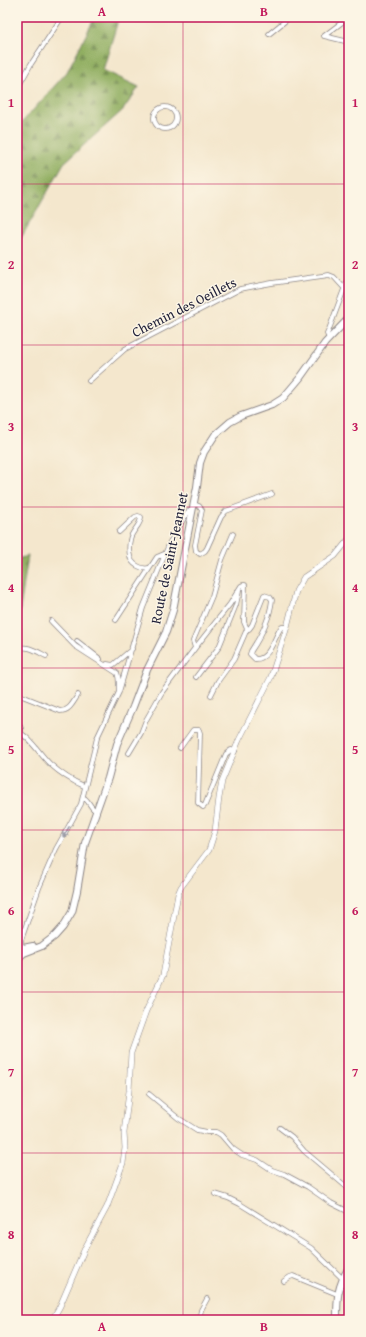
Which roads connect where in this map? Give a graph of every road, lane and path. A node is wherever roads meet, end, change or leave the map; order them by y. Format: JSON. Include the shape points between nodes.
{"nodes":[{"id":1,"x":62,"y":17,"type":"edge"},
{"id":2,"x":290,"y":17,"type":"edge"},
{"id":3,"x":349,"y":17,"type":"edge"},
{"id":4,"x":269,"y":34,"type":"dead end"},
{"id":5,"x":349,"y":42,"type":"edge"},
{"id":6,"x":17,"y":89,"type":"edge"},
{"id":7,"x":175,"y":124,"type":"joint"},
{"id":8,"x":349,"y":276,"type":"edge"},
{"id":9,"x":344,"y":288,"type":"junction"},
{"id":10,"x":349,"y":318,"type":"edge"},
{"id":11,"x":329,"y":338,"type":"junction"},
{"id":12,"x":89,"y":382,"type":"dead end"},
{"id":13,"x":272,"y":494,"type":"dead end"},
{"id":14,"x":193,"y":507,"type":"junction"},
{"id":15,"x":119,"y":532,"type":"dead end"},
{"id":16,"x":233,"y":534,"type":"dead end"},
{"id":17,"x":349,"y":539,"type":"edge"},
{"id":18,"x":165,"y":554,"type":"junction"},
{"id":19,"x":149,"y":568,"type":"junction"},
{"id":20,"x":240,"y":589,"type":"junction"},
{"id":21,"x":116,"y":620,"type":"dead end"},
{"id":22,"x":51,"y":621,"type":"dead end"},
{"id":23,"x":287,"y":627,"type":"junction"},
{"id":24,"x":246,"y":629,"type":"junction"},
{"id":25,"x":77,"y":641,"type":"dead end"},
{"id":26,"x":195,"y":648,"type":"junction"},
{"id":27,"x":17,"y":649,"type":"edge"},
{"id":28,"x":132,"y":649,"type":"junction"},
{"id":29,"x":46,"y":656,"type":"dead end"},
{"id":30,"x":196,"y":677,"type":"dead end"},
{"id":31,"x":18,"y":688,"type":"edge"},
{"id":32,"x":119,"y":692,"type":"junction"},
{"id":33,"x":17,"y":695,"type":"edge"},
{"id":34,"x":78,"y":695,"type":"dead end"},
{"id":35,"x":211,"y":695,"type":"dead end"},
{"id":36,"x":17,"y":721,"type":"edge"},
{"id":37,"x":19,"y":732,"type":"edge"},
{"id":38,"x":180,"y":748,"type":"dead end"},
{"id":39,"x":235,"y":751,"type":"junction"},
{"id":40,"x":129,"y":753,"type":"dead end"},
{"id":41,"x":84,"y":786,"type":"junction"},
{"id":42,"x":82,"y":797,"type":"junction"},
{"id":43,"x":96,"y":811,"type":"junction"},
{"id":44,"x":26,"y":949,"type":"junction"},
{"id":45,"x":17,"y":954,"type":"edge"},
{"id":46,"x":17,"y":959,"type":"edge"},
{"id":47,"x":149,"y":1094,"type":"dead end"},
{"id":48,"x":280,"y":1128,"type":"dead end"},
{"id":49,"x":349,"y":1189,"type":"edge"},
{"id":50,"x":215,"y":1194,"type":"dead end"},
{"id":51,"x":349,"y":1212,"type":"edge"},
{"id":52,"x":349,"y":1267,"type":"edge"},
{"id":53,"x":342,"y":1278,"type":"junction"},
{"id":54,"x":284,"y":1281,"type":"dead end"},
{"id":55,"x":337,"y":1294,"type":"junction"},
{"id":56,"x":207,"y":1299,"type":"dead end"},
{"id":57,"x":52,"y":1320,"type":"edge"},
{"id":58,"x":206,"y":1320,"type":"edge"},
{"id":59,"x":337,"y":1320,"type":"edge"}],
"edges":[{"from":1,"to":6,"type":"street"},
{"from":2,"to":4,"type":"street"},
{"from":3,"to":5,"type":"street","via":[[324,36]]},
{"from":7,"to":7,"type":"street","via":[[176,115],[172,109],[159,109],[155,115],[160,128],[168,129]]},
{"from":8,"to":9,"type":"street"},
{"from":9,"to":11,"type":"street","via":[[327,334]]},
{"from":9,"to":12,"type":"street","name":"Chemin des Oeillets","via":[[329,275],[240,289],[125,349]]},
{"from":10,"to":11,"type":"main road","name":"Route de Saint-Jeannet"},
{"from":11,"to":14,"type":"main road","name":"Route de Saint-Jeannet","via":[[283,398],[272,405],[236,418],[212,438],[200,463]]},
{"from":13,"to":14,"type":"street","via":[[226,511],[220,517],[207,548],[200,554],[196,551],[195,545],[202,510],[199,506]]},
{"from":14,"to":18,"type":"street","via":[[187,513]]},
{"from":14,"to":43,"type":"main road","name":"Route de Saint-Jeannet","via":[[170,620],[119,738]]},
{"from":15,"to":19,"type":"street","via":[[135,517],[141,518],[131,534],[130,556],[131,561],[138,566],[145,570]]},
{"from":16,"to":26,"type":"street","via":[[222,560],[212,596],[193,641]]},
{"from":17,"to":23,"type":"street","via":[[335,556],[304,577],[296,591]]},
{"from":18,"to":19,"type":"street","via":[[157,557]]},
{"from":18,"to":28,"type":"street","via":[[143,608]]},
{"from":19,"to":21,"type":"street"},
{"from":20,"to":24,"type":"street","via":[[245,586]]},
{"from":20,"to":26,"type":"street"},
{"from":20,"to":30,"type":"street","via":[[219,647]]},
{"from":22,"to":32,"type":"street","via":[[75,646],[117,673]]},
{"from":23,"to":24,"type":"street","via":[[280,629],[262,657],[254,659],[251,656],[270,611],[272,600],[264,595],[252,625]]},
{"from":23,"to":39,"type":"street","via":[[271,678]]},
{"from":24,"to":35,"type":"street","via":[[234,659]]},
{"from":25,"to":28,"type":"street","via":[[101,661],[110,665]]},
{"from":26,"to":40,"type":"street","via":[[150,711],[141,734]]},
{"from":27,"to":29,"type":"street","via":[[26,647]]},
{"from":28,"to":32,"type":"street"},
{"from":31,"to":33,"type":"street"},
{"from":32,"to":41,"type":"street","via":[[97,738]]},
{"from":33,"to":34,"type":"street","via":[[60,711],[69,708]]},
{"from":36,"to":37,"type":"street","via":[[21,728]]},
{"from":37,"to":41,"type":"street","via":[[51,765]]},
{"from":38,"to":39,"type":"street","via":[[193,730],[199,730],[198,803],[203,806],[226,754],[231,750]]},
{"from":39,"to":57,"type":"street","via":[[221,787],[212,842],[206,855],[178,894],[163,976],[146,1011],[131,1053],[125,1148],[117,1182]]},
{"from":41,"to":42,"type":"street"},
{"from":42,"to":43,"type":"street"},
{"from":42,"to":44,"type":"street","one_way":true,"via":[[39,888],[21,940]]},
{"from":43,"to":44,"type":"main road","name":"Route de Saint-Jeannet","via":[[85,843],[72,912],[59,932],[46,942]]},
{"from":44,"to":45,"type":"main road"},
{"from":44,"to":46,"type":"main road","name":"Route de Saint-Jeannet"},
{"from":47,"to":51,"type":"street","via":[[178,1118],[198,1130],[216,1132],[242,1155],[284,1174]]},
{"from":48,"to":49,"type":"street"},
{"from":50,"to":53,"type":"street","via":[[240,1204],[311,1248]]},
{"from":52,"to":53,"type":"main road"},
{"from":53,"to":55,"type":"main road"},
{"from":54,"to":55,"type":"street","via":[[293,1276]]},
{"from":55,"to":59,"type":"main road"},
{"from":56,"to":58,"type":"street","via":[[200,1315]]}]}
